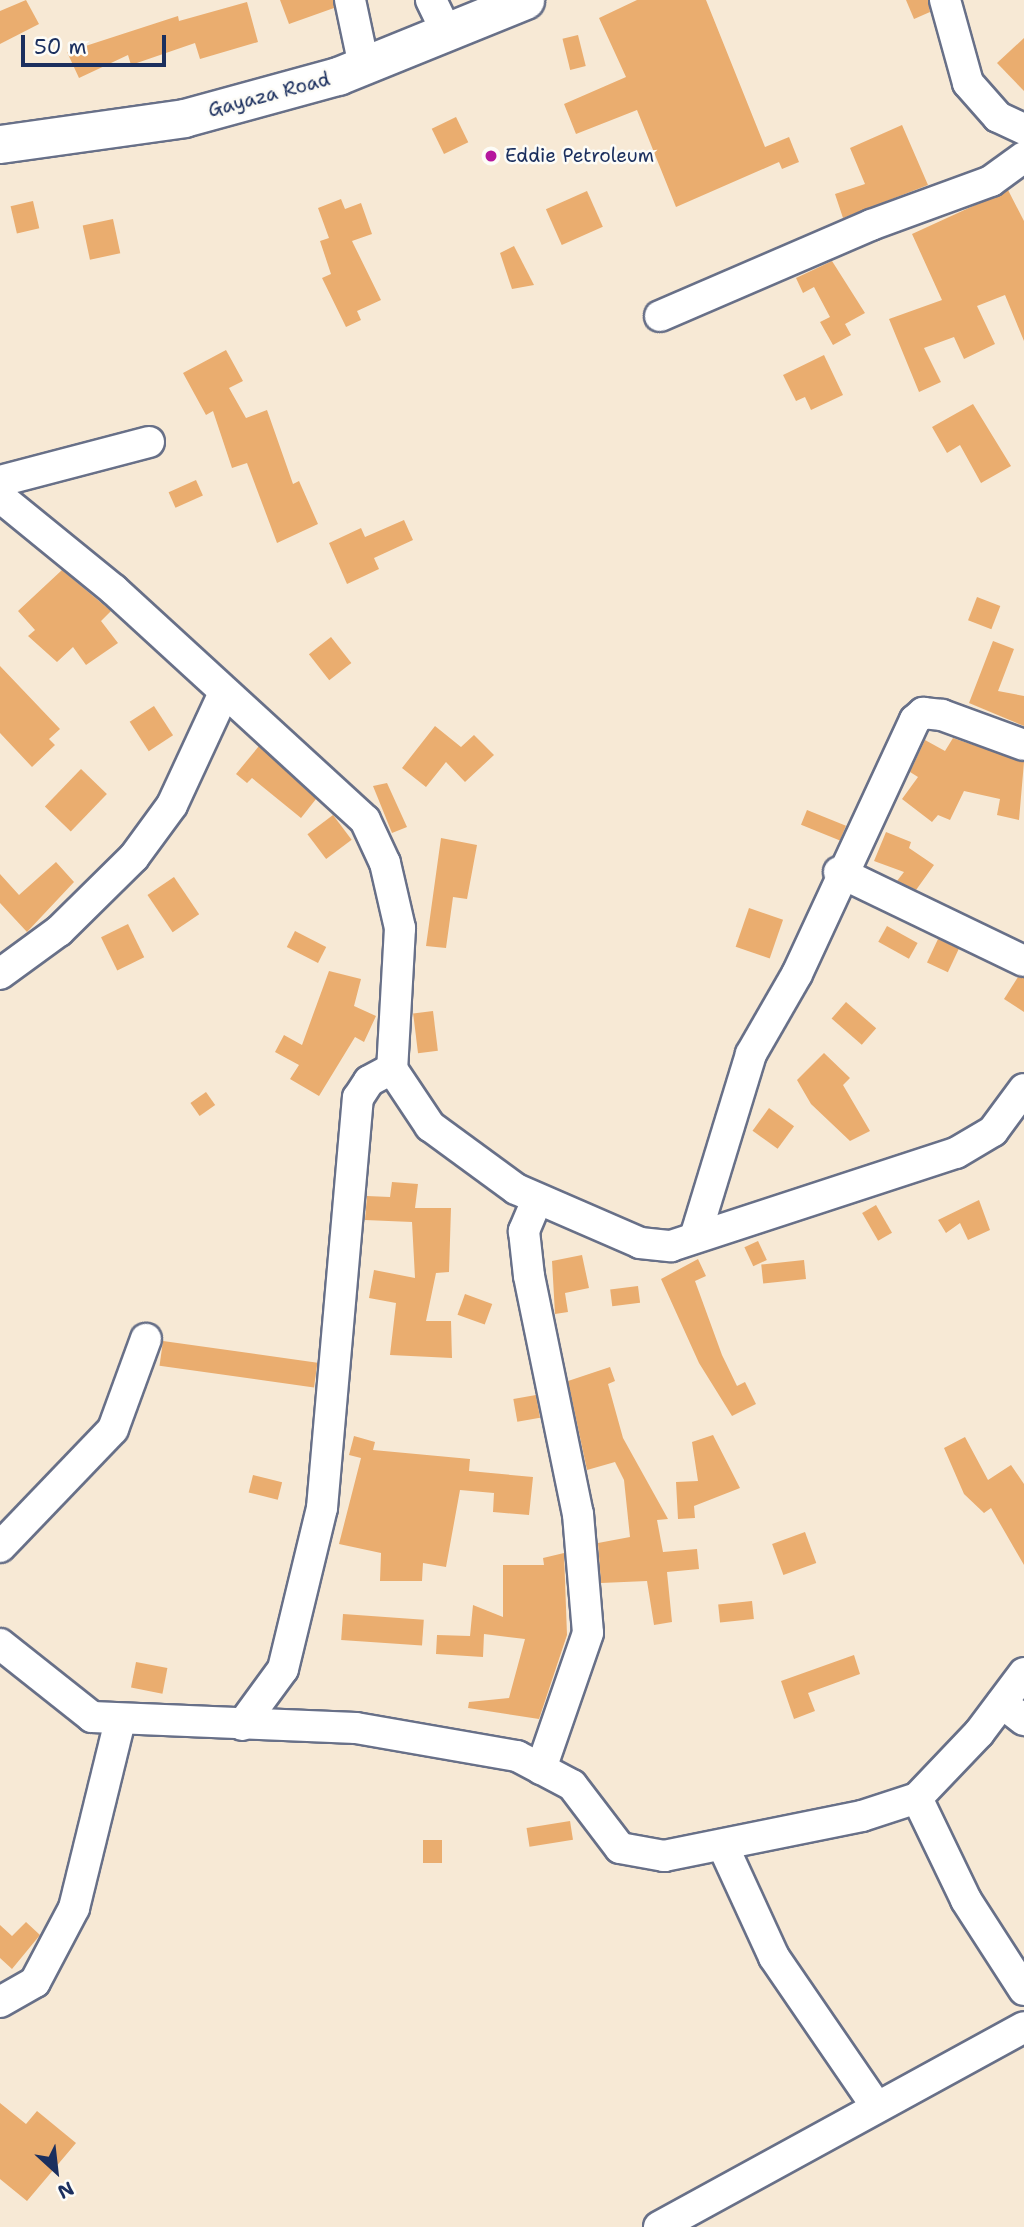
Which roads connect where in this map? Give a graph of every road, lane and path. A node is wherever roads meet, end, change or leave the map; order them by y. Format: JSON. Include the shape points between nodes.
{"nodes":[{"id":1,"x":350,"y":0,"type":"edge"},
{"id":2,"x":432,"y":0,"type":"edge"},
{"id":3,"x":524,"y":0,"type":"edge"},
{"id":4,"x":945,"y":0,"type":"edge"},
{"id":5,"x":448,"y":35,"type":"junction"},
{"id":6,"x":364,"y":66,"type":"junction"},
{"id":7,"x":1024,"y":129,"type":"edge"},
{"id":8,"x":0,"y":144,"type":"edge"},
{"id":9,"x":1024,"y":157,"type":"edge"},
{"id":10,"x":660,"y":316,"type":"dead end"},
{"id":11,"x":149,"y":442,"type":"dead end"},
{"id":12,"x":0,"y":481,"type":"edge"},
{"id":13,"x":0,"y":497,"type":"edge"},
{"id":14,"x":223,"y":695,"type":"junction"},
{"id":15,"x":1024,"y":745,"type":"edge"},
{"id":16,"x":839,"y":872,"type":"junction"},
{"id":17,"x":1024,"y":961,"type":"edge"},
{"id":18,"x":0,"y":974,"type":"edge"},
{"id":19,"x":392,"y":1069,"type":"junction"},
{"id":20,"x":1024,"y":1089,"type":"edge"},
{"id":21,"x":537,"y":1199,"type":"junction"},
{"id":22,"x":696,"y":1234,"type":"junction"},
{"id":23,"x":146,"y":1339,"type":"dead end"},
{"id":24,"x":0,"y":1548,"type":"edge"},
{"id":25,"x":0,"y":1644,"type":"edge"},
{"id":26,"x":1024,"y":1673,"type":"edge"},
{"id":27,"x":1013,"y":1711,"type":"edge"},
{"id":28,"x":120,"y":1721,"type":"junction"},
{"id":29,"x":242,"y":1725,"type":"junction"},
{"id":30,"x":541,"y":1769,"type":"junction"},
{"id":31,"x":917,"y":1798,"type":"junction"},
{"id":32,"x":723,"y":1846,"type":"junction"},
{"id":33,"x":1024,"y":1990,"type":"edge"},
{"id":34,"x":0,"y":2002,"type":"edge"},
{"id":35,"x":1024,"y":2027,"type":"edge"},
{"id":36,"x":876,"y":2106,"type":"junction"},
{"id":37,"x":659,"y":2227,"type":"edge"}],
"edges":[{"from":1,"to":6,"type":"street"},
{"from":2,"to":5,"type":"street"},
{"from":3,"to":5,"type":"main road","name":"Gayaza Road"},
{"from":4,"to":7,"type":"street","via":[[968,83],[998,117]]},
{"from":5,"to":6,"type":"main road","name":"Gayaza Road"},
{"from":6,"to":8,"type":"main road","name":"Gayaza Road","via":[[184,118]]},
{"from":9,"to":10,"type":"street","via":[[990,181],[871,225]]},
{"from":11,"to":12,"type":"street"},
{"from":13,"to":14,"type":"street","via":[[114,590]]},
{"from":14,"to":18,"type":"street","via":[[172,805],[134,857],[87,907]]},
{"from":14,"to":19,"type":"street","via":[[340,793],[373,836],[400,928]]},
{"from":15,"to":16,"type":"street","via":[[923,713]]},
{"from":16,"to":17,"type":"street"},
{"from":16,"to":22,"type":"street","via":[[797,974],[751,1054]]},
{"from":19,"to":21,"type":"street","via":[[430,1126]]},
{"from":19,"to":29,"type":"street","via":[[369,1081],[358,1098],[322,1508],[283,1669]]},
{"from":20,"to":22,"type":"street","via":[[993,1130],[956,1153],[749,1224]]},
{"from":21,"to":22,"type":"street","via":[[640,1243],[670,1246]]},
{"from":21,"to":30,"type":"street","via":[[524,1231],[529,1276],[578,1514],[588,1633]]},
{"from":23,"to":24,"type":"street","via":[[113,1429]]},
{"from":25,"to":28,"type":"street","via":[[78,1709]]},
{"from":26,"to":27,"type":"street"},
{"from":27,"to":31,"type":"street"},
{"from":28,"to":29,"type":"street"},
{"from":28,"to":34,"type":"street","via":[[74,1908],[35,1982]]},
{"from":29,"to":30,"type":"street","via":[[356,1728],[517,1756]]},
{"from":30,"to":32,"type":"street","via":[[572,1785],[620,1848],[664,1856]]},
{"from":31,"to":32,"type":"street"},
{"from":31,"to":33,"type":"street","via":[[966,1900]]},
{"from":32,"to":36,"type":"street","via":[[775,1956]]},
{"from":35,"to":36,"type":"street"},
{"from":36,"to":37,"type":"street"}]}
